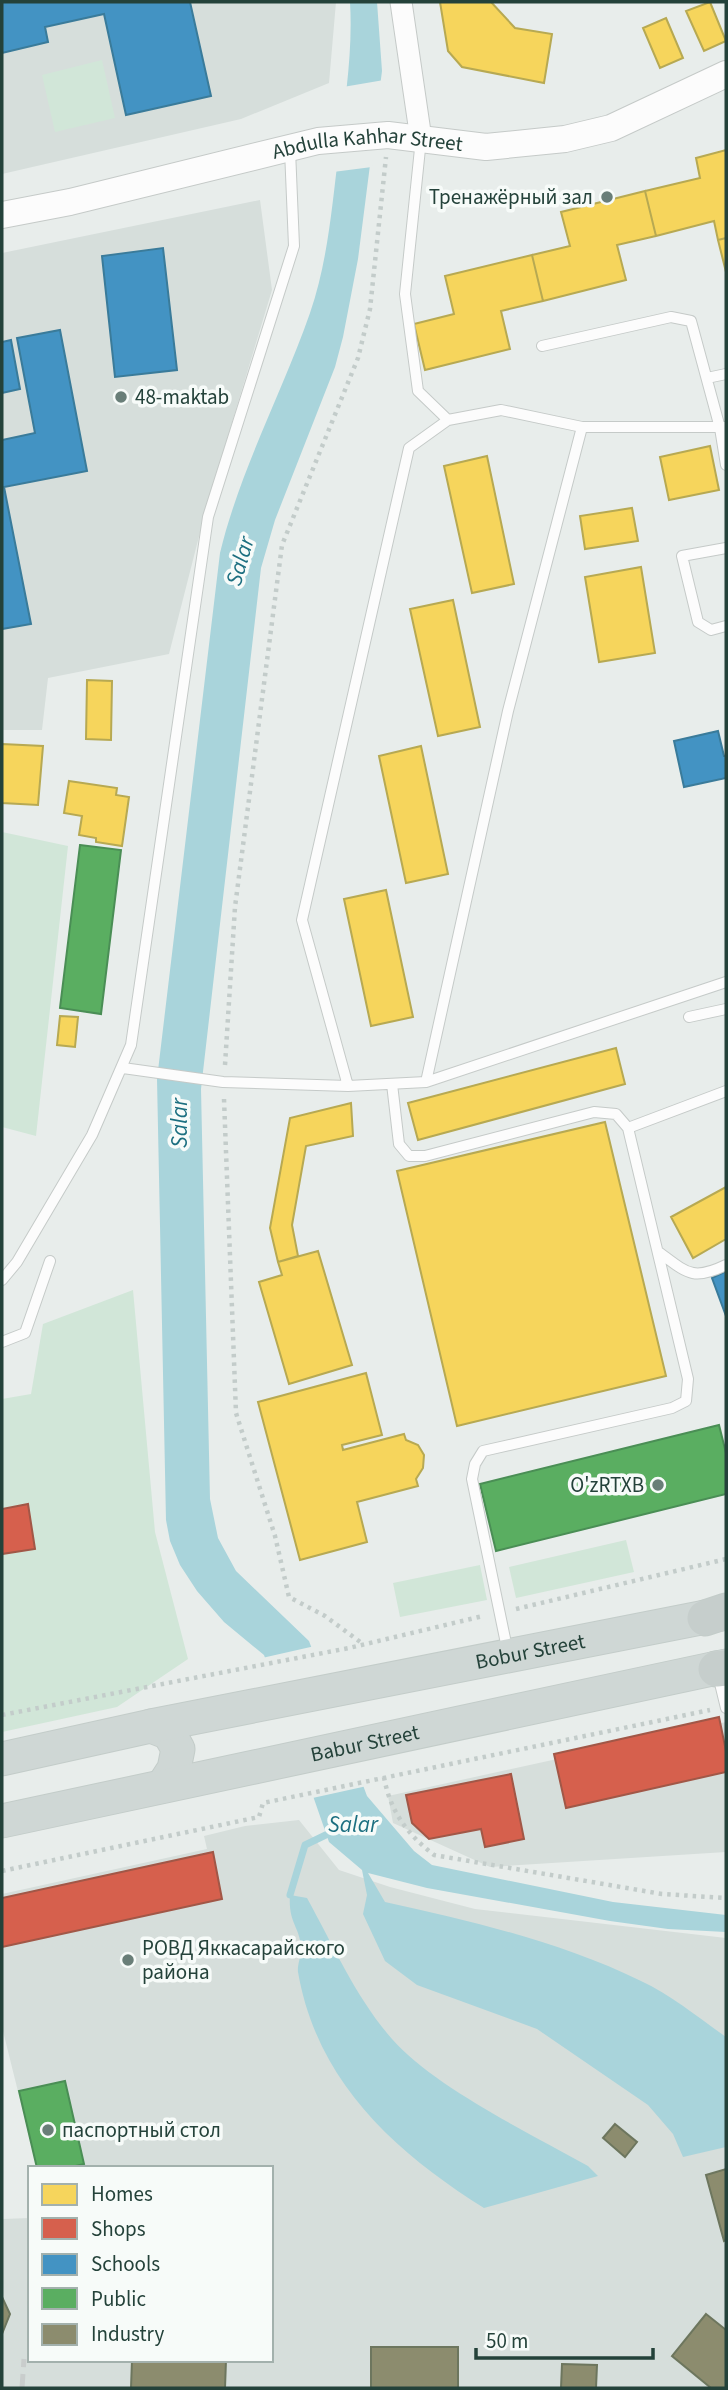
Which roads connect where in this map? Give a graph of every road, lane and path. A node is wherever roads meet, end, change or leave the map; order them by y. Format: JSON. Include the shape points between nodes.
{"nodes":[{"id":1,"x":401,"y":2,"type":"edge"},
{"id":2,"x":726,"y":74,"type":"edge"},
{"id":3,"x":388,"y":135,"type":"junction"},
{"id":4,"x":421,"y":139,"type":"junction"},
{"id":5,"x":290,"y":147,"type":"junction"},
{"id":6,"x":2,"y":215,"type":"edge"},
{"id":7,"x":542,"y":346,"type":"dead end"},
{"id":8,"x":726,"y":374,"type":"edge"},
{"id":9,"x":707,"y":378,"type":"junction"},
{"id":10,"x":449,"y":420,"type":"junction"},
{"id":11,"x":582,"y":427,"type":"junction"},
{"id":12,"x":723,"y":427,"type":"edge"},
{"id":13,"x":726,"y":465,"type":"edge"},
{"id":14,"x":726,"y":548,"type":"edge"},
{"id":15,"x":726,"y":626,"type":"edge"},
{"id":16,"x":726,"y":982,"type":"edge"},
{"id":17,"x":726,"y":1009,"type":"edge"},
{"id":18,"x":689,"y":1017,"type":"dead end"},
{"id":19,"x":122,"y":1068,"type":"junction"},
{"id":20,"x":223,"y":1082,"type":"junction"},
{"id":21,"x":426,"y":1082,"type":"junction"},
{"id":22,"x":392,"y":1084,"type":"junction"},
{"id":23,"x":348,"y":1086,"type":"junction"},
{"id":24,"x":726,"y":1091,"type":"edge"},
{"id":25,"x":628,"y":1128,"type":"junction"},
{"id":26,"x":660,"y":1253,"type":"junction"},
{"id":27,"x":50,"y":1261,"type":"dead end"},
{"id":28,"x":726,"y":1265,"type":"edge"},
{"id":29,"x":2,"y":1280,"type":"edge"},
{"id":30,"x":2,"y":1342,"type":"edge"},
{"id":31,"x":726,"y":1559,"type":"edge"},
{"id":32,"x":502,"y":1612,"type":"junction"},
{"id":33,"x":719,"y":1614,"type":"edge"},
{"id":34,"x":363,"y":1644,"type":"junction"},
{"id":35,"x":509,"y":1657,"type":"junction"},
{"id":36,"x":723,"y":1668,"type":"edge"},
{"id":37,"x":726,"y":1707,"type":"edge"},
{"id":38,"x":2,"y":1715,"type":"edge"},
{"id":39,"x":151,"y":1726,"type":"junction"},
{"id":40,"x":2,"y":1759,"type":"edge"},
{"id":41,"x":381,"y":1777,"type":"junction"},
{"id":42,"x":163,"y":1786,"type":"junction"},
{"id":43,"x":2,"y":1821,"type":"edge"},
{"id":44,"x":2,"y":1871,"type":"edge"},
{"id":45,"x":726,"y":1898,"type":"edge"}],
"edges":[{"from":1,"to":4,"type":"street"},
{"from":2,"to":4,"type":"street","name":"Abdulla Kahhar Street","via":[[611,128],[565,139],[486,147]]},
{"from":3,"to":4,"type":"street","name":"Abdulla Kahhar Street"},
{"from":3,"to":5,"type":"street","name":"Abdulla Kahhar Street"},
{"from":3,"to":20,"type":"path","via":[[370,309],[358,358],[282,545],[235,907]]},
{"from":4,"to":10,"type":"lane","via":[[405,294],[418,391]]},
{"from":5,"to":6,"type":"street","name":"Abdulla Kahhar Street"},
{"from":5,"to":19,"type":"lane","via":[[294,246],[205,530],[137,1020]]},
{"from":7,"to":9,"type":"lane","via":[[671,317],[691,321]]},
{"from":8,"to":9,"type":"lane"},
{"from":9,"to":12,"type":"lane"},
{"from":10,"to":11,"type":"lane","via":[[501,411]]},
{"from":10,"to":23,"type":"lane","via":[[409,448],[302,920]]},
{"from":11,"to":12,"type":"lane"},
{"from":11,"to":21,"type":"lane","via":[[508,710]]},
{"from":12,"to":13,"type":"lane"},
{"from":14,"to":15,"type":"lane","via":[[682,556],[698,622],[710,630]]},
{"from":16,"to":21,"type":"lane"},
{"from":17,"to":18,"type":"lane"},
{"from":19,"to":20,"type":"lane"},
{"from":19,"to":29,"type":"lane","via":[[92,1135]]},
{"from":20,"to":23,"type":"lane"},
{"from":20,"to":34,"type":"path","via":[[236,1413],[289,1597]]},
{"from":21,"to":22,"type":"lane"},
{"from":22,"to":23,"type":"lane"},
{"from":22,"to":25,"type":"lane","via":[[399,1144],[408,1156],[425,1156],[594,1112],[616,1114]]},
{"from":24,"to":25,"type":"lane"},
{"from":25,"to":26,"type":"lane"},
{"from":26,"to":28,"type":"lane","via":[[688,1274],[702,1275]]},
{"from":26,"to":32,"type":"lane","via":[[688,1379],[686,1401],[483,1451],[475,1464],[472,1479]]},
{"from":27,"to":30,"type":"lane","via":[[26,1333]]},
{"from":31,"to":32,"type":"path"},
{"from":32,"to":34,"type":"path"},
{"from":32,"to":35,"type":"lane"},
{"from":33,"to":35,"type":"main road","name":"Bobur Street"},
{"from":34,"to":38,"type":"path"},
{"from":35,"to":39,"type":"main road","name":"Bobur Street"},
{"from":36,"to":37,"type":"lane"},
{"from":36,"to":42,"type":"main road","name":"Babur Street"},
{"from":37,"to":41,"type":"path"},
{"from":39,"to":40,"type":"main road"},
{"from":39,"to":42,"type":"main road","via":[[169,1733],[178,1749],[174,1769]]},
{"from":41,"to":44,"type":"path","via":[[262,1803],[259,1817]]},
{"from":41,"to":45,"type":"path","via":[[396,1815],[434,1855],[662,1894]]},
{"from":42,"to":43,"type":"main road","name":"Babur Street"}]}
